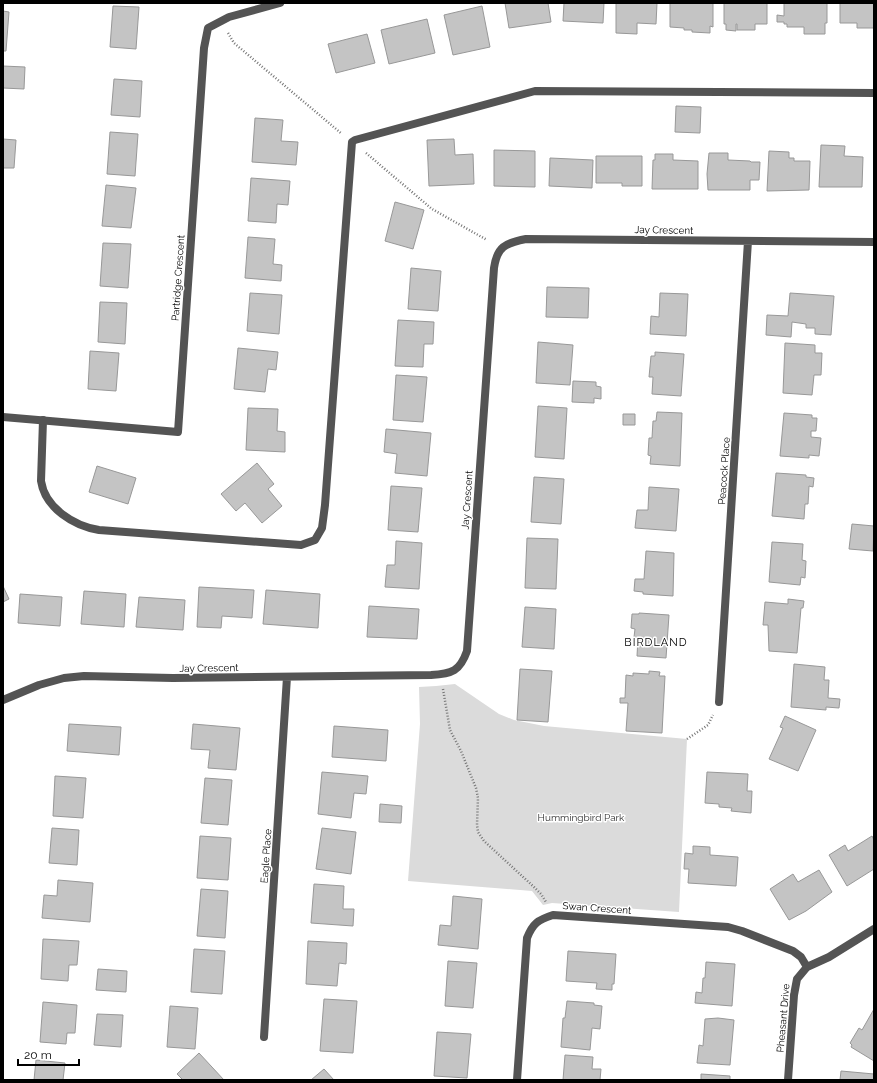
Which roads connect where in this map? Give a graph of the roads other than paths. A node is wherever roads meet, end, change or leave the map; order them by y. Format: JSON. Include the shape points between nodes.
{"nodes":[{"id":1,"x":280,"y":3,"type":"edge"},
{"id":2,"x":874,"y":93,"type":"edge"},
{"id":3,"x":748,"y":241,"type":"junction"},
{"id":4,"x":874,"y":242,"type":"edge"},
{"id":5,"x":3,"y":417,"type":"edge"},
{"id":6,"x":43,"y":420,"type":"junction"},
{"id":7,"x":287,"y":677,"type":"junction"},
{"id":8,"x":3,"y":700,"type":"edge"},
{"id":9,"x":719,"y":702,"type":"road end"},
{"id":10,"x":874,"y":929,"type":"edge"},
{"id":11,"x":807,"y":967,"type":"junction"},
{"id":12,"x":264,"y":1037,"type":"dead end"},
{"id":13,"x":517,"y":1080,"type":"edge"},
{"id":14,"x":788,"y":1080,"type":"edge"}],
"edges":[{"from":1,"to":6,"type":"street","name":"Partridge Crescent","via":[[229,17],[208,28],[203,56],[178,432]]},
{"from":2,"to":6,"type":"street","via":[[535,90],[352,142],[325,504],[322,528],[315,540],[301,545],[99,530],[78,524],[55,508],[42,488]]},
{"from":3,"to":4,"type":"street","name":"Jay Crescent"},
{"from":3,"to":7,"type":"street","name":"Jay Crescent","via":[[526,239],[507,243],[500,249],[495,258],[494,268],[467,651],[464,659],[460,667],[442,675]]},
{"from":3,"to":9,"type":"street","name":"Peacock Place"},
{"from":5,"to":6,"type":"street","name":"Partridge Crescent"},
{"from":7,"to":8,"type":"street","name":"Jay Crescent","via":[[84,676],[45,683]]},
{"from":7,"to":12,"type":"street","name":"Eagle Place"},
{"from":10,"to":11,"type":"street"},
{"from":11,"to":13,"type":"street","name":"Swan Crescent","via":[[801,957],[793,951],[728,927],[553,915],[540,919],[531,927],[526,938]]},
{"from":11,"to":14,"type":"street","name":"Pheasant Drive","via":[[797,979],[794,995]]}]}
